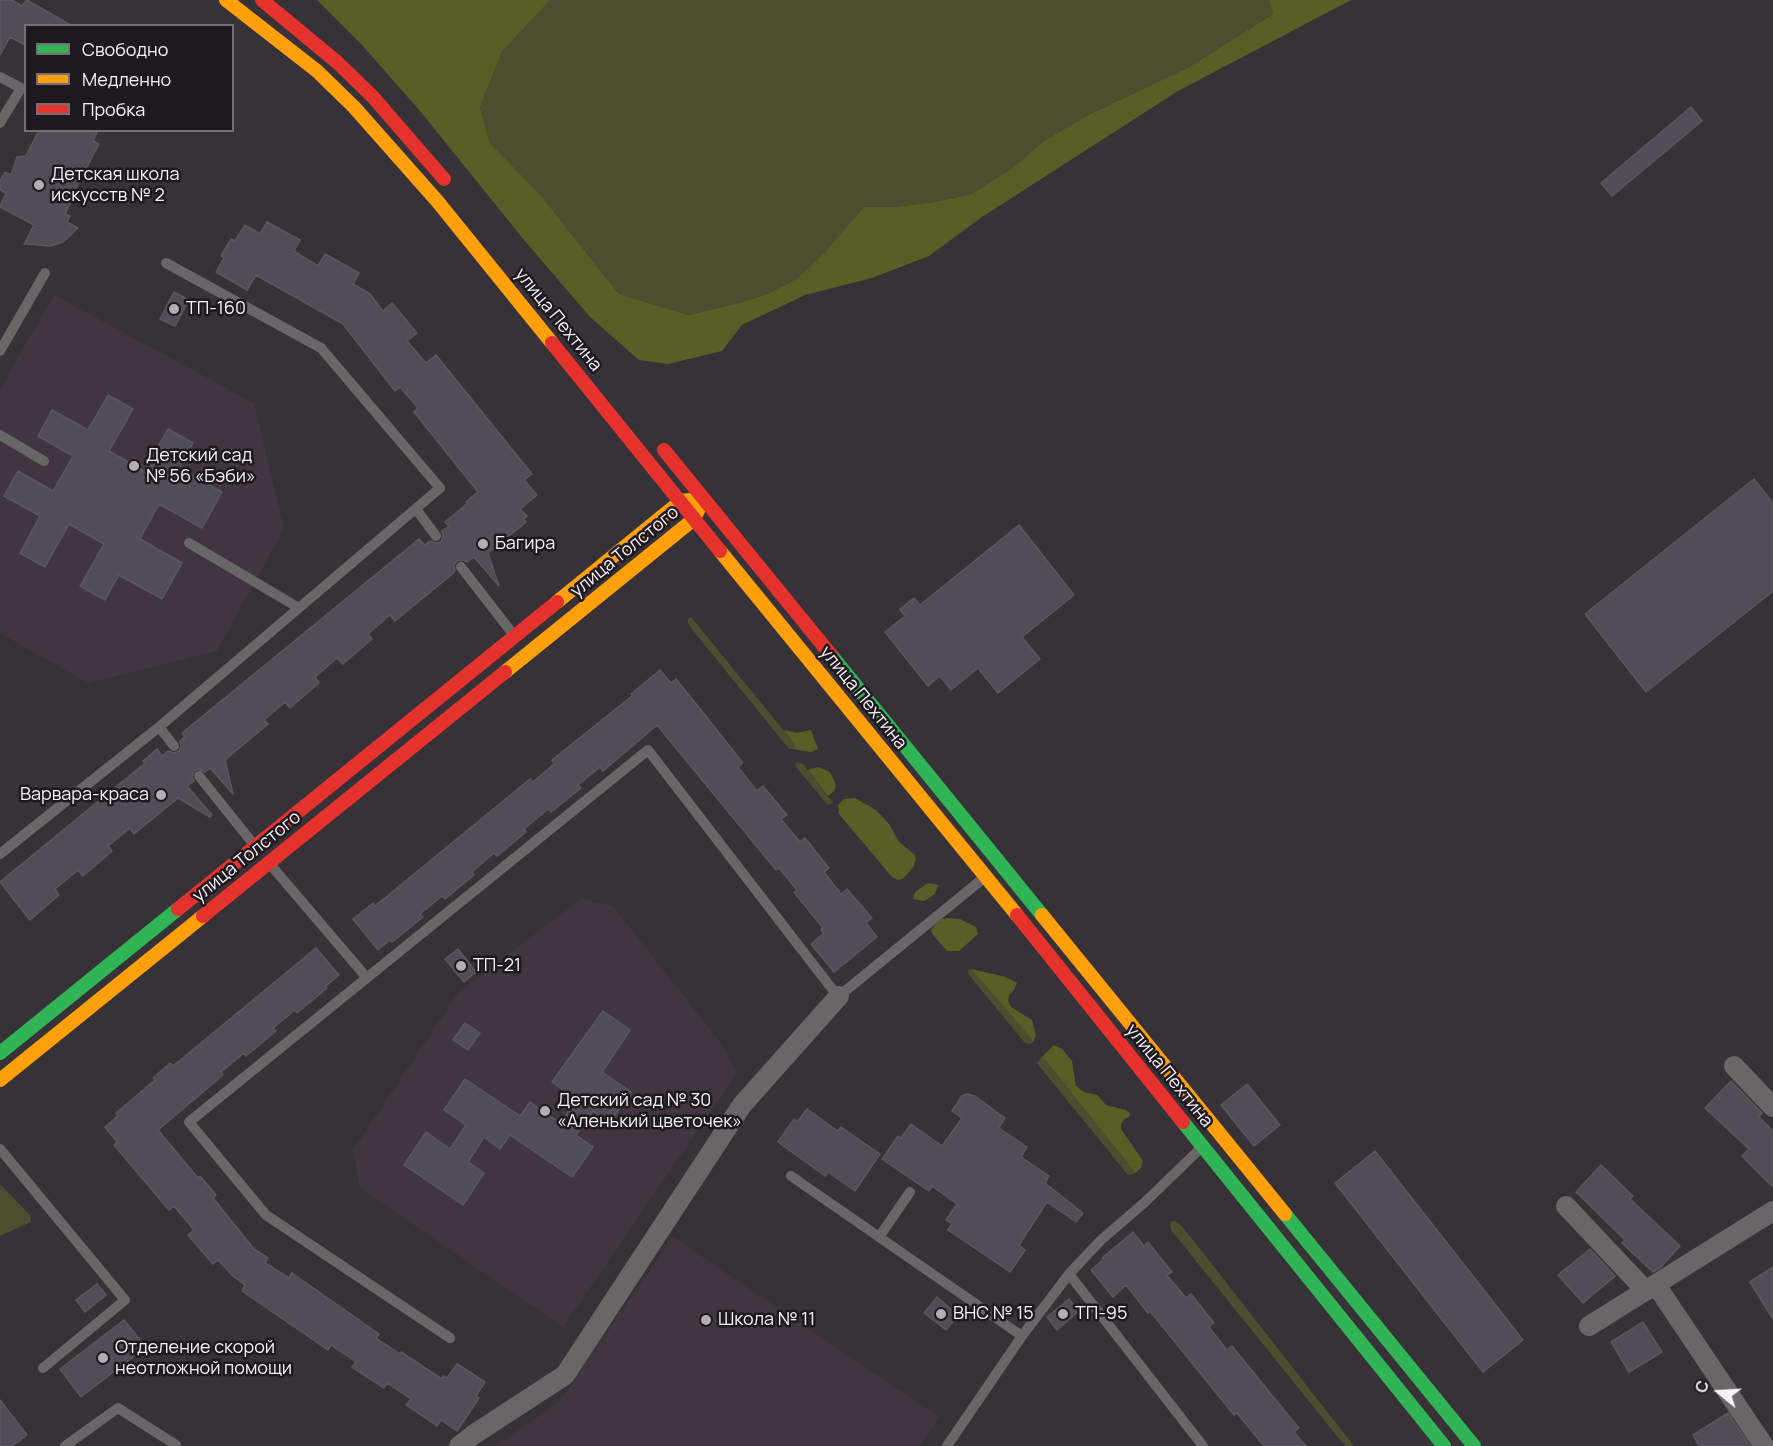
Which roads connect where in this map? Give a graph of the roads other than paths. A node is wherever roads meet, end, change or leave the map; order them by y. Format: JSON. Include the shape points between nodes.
{"nodes":[{"id":1,"x":226,"y":0,"type":"edge"},
{"id":2,"x":262,"y":0,"type":"edge"},
{"id":3,"x":0,"y":77,"type":"edge"},
{"id":4,"x":0,"y":123,"type":"edge"},
{"id":5,"x":452,"y":189,"type":"dead end"},
{"id":6,"x":166,"y":263,"type":"dead end"},
{"id":7,"x":45,"y":273,"type":"dead end"},
{"id":8,"x":0,"y":351,"type":"edge"},
{"id":9,"x":0,"y":435,"type":"edge"},
{"id":10,"x":656,"y":439,"type":"dead end"},
{"id":11,"x":44,"y":460,"type":"dead end"},
{"id":12,"x":704,"y":498,"type":"junction"},
{"id":13,"x":681,"y":501,"type":"junction"},
{"id":14,"x":416,"y":509,"type":"junction"},
{"id":15,"x":694,"y":519,"type":"junction"},
{"id":16,"x":436,"y":536,"type":"dead end"},
{"id":17,"x":189,"y":543,"type":"dead end"},
{"id":18,"x":461,"y":567,"type":"dead end"},
{"id":19,"x":299,"y":608,"type":"junction"},
{"id":20,"x":515,"y":636,"type":"junction"},
{"id":21,"x":528,"y":654,"type":"junction"},
{"id":22,"x":159,"y":727,"type":"junction"},
{"id":23,"x":174,"y":746,"type":"dead end"},
{"id":24,"x":199,"y":777,"type":"dead end"},
{"id":25,"x":255,"y":846,"type":"junction"},
{"id":26,"x":0,"y":854,"type":"edge"},
{"id":27,"x":269,"y":862,"type":"junction"},
{"id":28,"x":1002,"y":864,"type":"junction"},
{"id":29,"x":986,"y":877,"type":"junction"},
{"id":30,"x":367,"y":978,"type":"junction"},
{"id":31,"x":839,"y":996,"type":"junction"},
{"id":32,"x":0,"y":1053,"type":"edge"},
{"id":33,"x":1734,"y":1066,"type":"dead end"},
{"id":34,"x":0,"y":1080,"type":"edge"},
{"id":35,"x":1773,"y":1107,"type":"edge"},
{"id":36,"x":1221,"y":1133,"type":"junction"},
{"id":37,"x":1203,"y":1147,"type":"junction"},
{"id":38,"x":0,"y":1149,"type":"edge"},
{"id":39,"x":792,"y":1176,"type":"dead end"},
{"id":40,"x":910,"y":1192,"type":"dead end"},
{"id":41,"x":1566,"y":1206,"type":"dead end"},
{"id":42,"x":1773,"y":1211,"type":"edge"},
{"id":43,"x":879,"y":1237,"type":"junction"},
{"id":44,"x":1069,"y":1274,"type":"junction"},
{"id":45,"x":1651,"y":1288,"type":"junction"},
{"id":46,"x":1589,"y":1326,"type":"dead end"},
{"id":47,"x":1022,"y":1336,"type":"junction"},
{"id":48,"x":450,"y":1338,"type":"dead end"},
{"id":49,"x":43,"y":1368,"type":"dead end"},
{"id":50,"x":176,"y":1445,"type":"edge"},
{"id":51,"x":65,"y":1446,"type":"edge"},
{"id":52,"x":459,"y":1446,"type":"edge"},
{"id":53,"x":947,"y":1446,"type":"edge"},
{"id":54,"x":1203,"y":1446,"type":"edge"},
{"id":55,"x":1444,"y":1446,"type":"edge"},
{"id":56,"x":1474,"y":1446,"type":"edge"},
{"id":57,"x":1764,"y":1446,"type":"edge"}],
"edges":[{"from":1,"to":13,"type":"street","name":"улица Пехтина","via":[[317,71],[354,107],[446,211]]},
{"from":2,"to":5,"type":"street","via":[[373,97]]},
{"from":3,"to":4,"type":"lane","via":[[21,88]]},
{"from":6,"to":14,"type":"lane","via":[[321,348],[440,488]]},
{"from":7,"to":8,"type":"lane"},
{"from":9,"to":11,"type":"lane"},
{"from":10,"to":12,"type":"street","name":"улица Пехтина"},
{"from":12,"to":13,"type":"street","name":"улица Толстого"},
{"from":12,"to":15,"type":"street","name":"улица Толстого"},
{"from":12,"to":28,"type":"street","name":"улица Пехтина"},
{"from":13,"to":15,"type":"street","name":"улица Пехтина"},
{"from":13,"to":20,"type":"street","name":"улица Толстого"},
{"from":14,"to":16,"type":"lane"},
{"from":14,"to":19,"type":"lane"},
{"from":15,"to":21,"type":"street","name":"улица Толстого"},
{"from":15,"to":29,"type":"street","name":"улица Пехтина"},
{"from":17,"to":19,"type":"lane"},
{"from":18,"to":20,"type":"lane"},
{"from":19,"to":22,"type":"lane"},
{"from":20,"to":21,"type":"lane"},
{"from":20,"to":25,"type":"street","name":"улица Толстого"},
{"from":21,"to":27,"type":"street","name":"улица Толстого"},
{"from":22,"to":23,"type":"lane"},
{"from":22,"to":26,"type":"lane"},
{"from":24,"to":25,"type":"lane"},
{"from":25,"to":27,"type":"lane"},
{"from":25,"to":32,"type":"street","name":"улица Толстого"},
{"from":27,"to":30,"type":"lane"},
{"from":27,"to":34,"type":"street","name":"улица Толстого"},
{"from":28,"to":29,"type":"lane"},
{"from":28,"to":36,"type":"street","name":"улица Пехтина"},
{"from":29,"to":31,"type":"lane"},
{"from":29,"to":37,"type":"street","name":"улица Пехтина"},
{"from":30,"to":31,"type":"lane","via":[[648,750]]},
{"from":30,"to":48,"type":"lane","via":[[189,1122],[266,1215]]},
{"from":31,"to":52,"type":"street","via":[[742,1105],[565,1375]]},
{"from":33,"to":35,"type":"street"},
{"from":36,"to":37,"type":"lane"},
{"from":36,"to":56,"type":"street","name":"улица Пехтина"},
{"from":37,"to":44,"type":"lane"},
{"from":37,"to":55,"type":"street","name":"улица Пехтина"},
{"from":38,"to":49,"type":"lane","via":[[125,1300]]},
{"from":39,"to":43,"type":"lane"},
{"from":40,"to":43,"type":"lane"},
{"from":41,"to":45,"type":"street"},
{"from":42,"to":45,"type":"street"},
{"from":43,"to":47,"type":"lane"},
{"from":44,"to":47,"type":"lane"},
{"from":44,"to":54,"type":"lane"},
{"from":45,"to":46,"type":"street"},
{"from":45,"to":57,"type":"street"},
{"from":47,"to":53,"type":"lane"},
{"from":50,"to":51,"type":"lane","via":[[118,1408]]}]}
